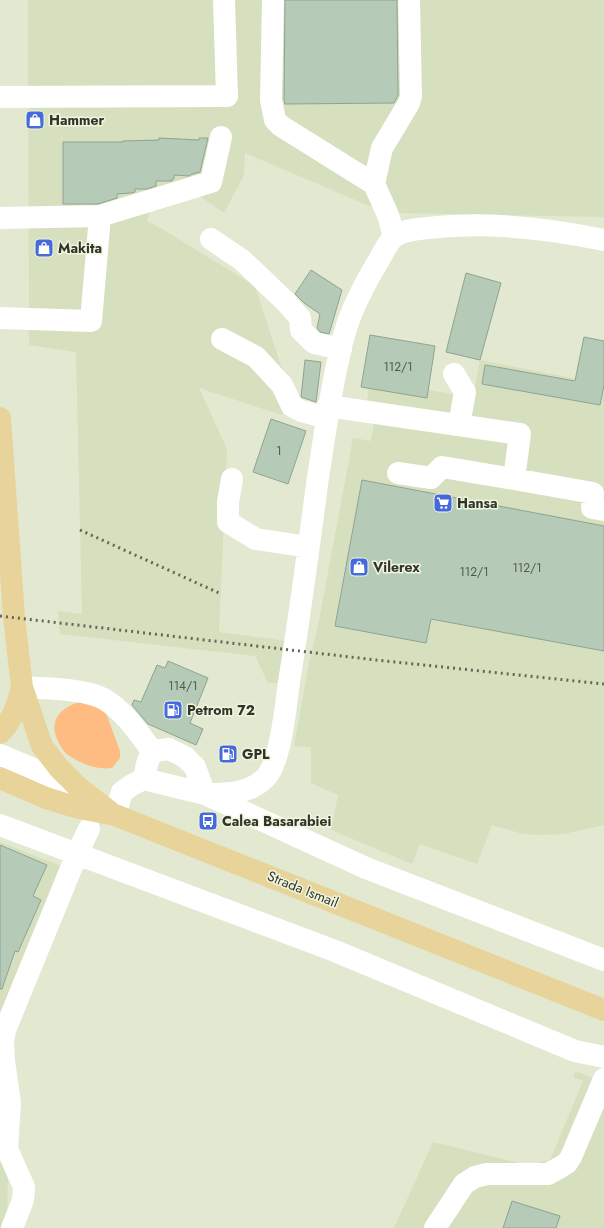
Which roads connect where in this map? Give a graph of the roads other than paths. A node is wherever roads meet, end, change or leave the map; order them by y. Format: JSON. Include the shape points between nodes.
{"nodes":[{"id":1,"x":224,"y":0,"type":"edge"},
{"id":2,"x":273,"y":0,"type":"edge"},
{"id":3,"x":409,"y":0,"type":"edge"},
{"id":4,"x":0,"y":97,"type":"edge"},
{"id":5,"x":221,"y":137,"type":"dead end"},
{"id":6,"x":374,"y":184,"type":"junction"},
{"id":7,"x":100,"y":216,"type":"junction"},
{"id":8,"x":0,"y":218,"type":"edge"},
{"id":9,"x":394,"y":236,"type":"junction"},
{"id":10,"x":211,"y":239,"type":"dead end"},
{"id":11,"x":604,"y":240,"type":"edge"},
{"id":12,"x":0,"y":318,"type":"edge"},
{"id":13,"x":222,"y":339,"type":"dead end"},
{"id":14,"x":341,"y":349,"type":"junction"},
{"id":15,"x":454,"y":374,"type":"dead end"},
{"id":16,"x":328,"y":412,"type":"junction"},
{"id":17,"x":0,"y":418,"type":"edge"},
{"id":18,"x":459,"y":425,"type":"junction"},
{"id":19,"x":398,"y":473,"type":"dead end"},
{"id":20,"x":232,"y":479,"type":"dead end"},
{"id":21,"x":514,"y":479,"type":"junction"},
{"id":22,"x":604,"y":510,"type":"edge"},
{"id":23,"x":4,"y":523,"type":"edge"},
{"id":24,"x":308,"y":547,"type":"junction"},
{"id":25,"x":22,"y":687,"type":"junction"},
{"id":26,"x":0,"y":733,"type":"edge"},
{"id":27,"x":152,"y":750,"type":"junction"},
{"id":28,"x":0,"y":755,"type":"edge"},
{"id":29,"x":0,"y":778,"type":"edge"},
{"id":30,"x":144,"y":779,"type":"junction"},
{"id":31,"x":78,"y":788,"type":"junction"},
{"id":32,"x":205,"y":794,"type":"junction"},
{"id":33,"x":115,"y":815,"type":"junction"},
{"id":34,"x":0,"y":825,"type":"edge"},
{"id":35,"x":90,"y":829,"type":"dead end"},
{"id":36,"x":77,"y":854,"type":"junction"},
{"id":37,"x":604,"y":960,"type":"edge"},
{"id":38,"x":604,"y":1010,"type":"edge"},
{"id":39,"x":604,"y":1057,"type":"edge"},
{"id":40,"x":604,"y":1079,"type":"edge"},
{"id":41,"x":12,"y":1228,"type":"edge"},
{"id":42,"x":436,"y":1228,"type":"edge"}],
"edges":[{"from":1,"to":4,"type":"lane","via":[[227,96]]},
{"from":2,"to":6,"type":"lane","via":[[271,100],[275,120]]},
{"from":3,"to":6,"type":"lane","via":[[411,96],[382,148]]},
{"from":5,"to":7,"type":"lane","via":[[211,182]]},
{"from":6,"to":9,"type":"lane"},
{"from":7,"to":8,"type":"lane"},
{"from":7,"to":12,"type":"lane","via":[[91,321]]},
{"from":9,"to":11,"type":"lane","via":[[406,231],[447,226],[490,225],[568,232]]},
{"from":9,"to":14,"type":"lane","via":[[359,298],[345,331]]},
{"from":10,"to":14,"type":"lane","via":[[242,260],[286,302],[300,318],[302,330],[314,343]]},
{"from":13,"to":16,"type":"lane","via":[[256,357],[282,386],[292,406],[301,411]]},
{"from":14,"to":16,"type":"lane"},
{"from":15,"to":18,"type":"lane","via":[[465,392]]},
{"from":16,"to":18,"type":"lane"},
{"from":16,"to":24,"type":"lane"},
{"from":17,"to":23,"type":"main road"},
{"from":18,"to":21,"type":"lane","via":[[520,434]]},
{"from":19,"to":21,"type":"lane","via":[[431,478],[442,467]]},
{"from":20,"to":24,"type":"lane","via":[[228,522],[256,539]]},
{"from":21,"to":22,"type":"lane","via":[[593,492],[592,508]]},
{"from":23,"to":25,"type":"main road"},
{"from":24,"to":32,"type":"lane","via":[[275,762],[269,774],[257,786],[242,792]]},
{"from":25,"to":26,"type":"main road","via":[[15,713]]},
{"from":25,"to":27,"type":"lane","via":[[82,692],[103,698],[121,712]]},
{"from":25,"to":31,"type":"main road","via":[[42,746]]},
{"from":27,"to":30,"type":"lane"},
{"from":27,"to":32,"type":"lane","via":[[169,749],[185,757],[195,767]]},
{"from":28,"to":31,"type":"lane"},
{"from":29,"to":33,"type":"main road","name":"Strada Ismail","via":[[46,798]]},
{"from":30,"to":32,"type":"lane"},
{"from":30,"to":33,"type":"lane","via":[[122,792]]},
{"from":31,"to":33,"type":"main road"},
{"from":32,"to":37,"type":"lane","via":[[366,868]]},
{"from":33,"to":38,"type":"main road","name":"Strada Ismail"},
{"from":34,"to":36,"type":"lane"},
{"from":35,"to":36,"type":"lane"},
{"from":36,"to":39,"type":"lane","via":[[334,952],[575,1051]]},
{"from":36,"to":41,"type":"lane","via":[[5,1030],[3,1042],[10,1103],[7,1149],[24,1187],[23,1200]]},
{"from":40,"to":42,"type":"lane","via":[[567,1163],[548,1174],[487,1174],[475,1177],[464,1184]]}]}
